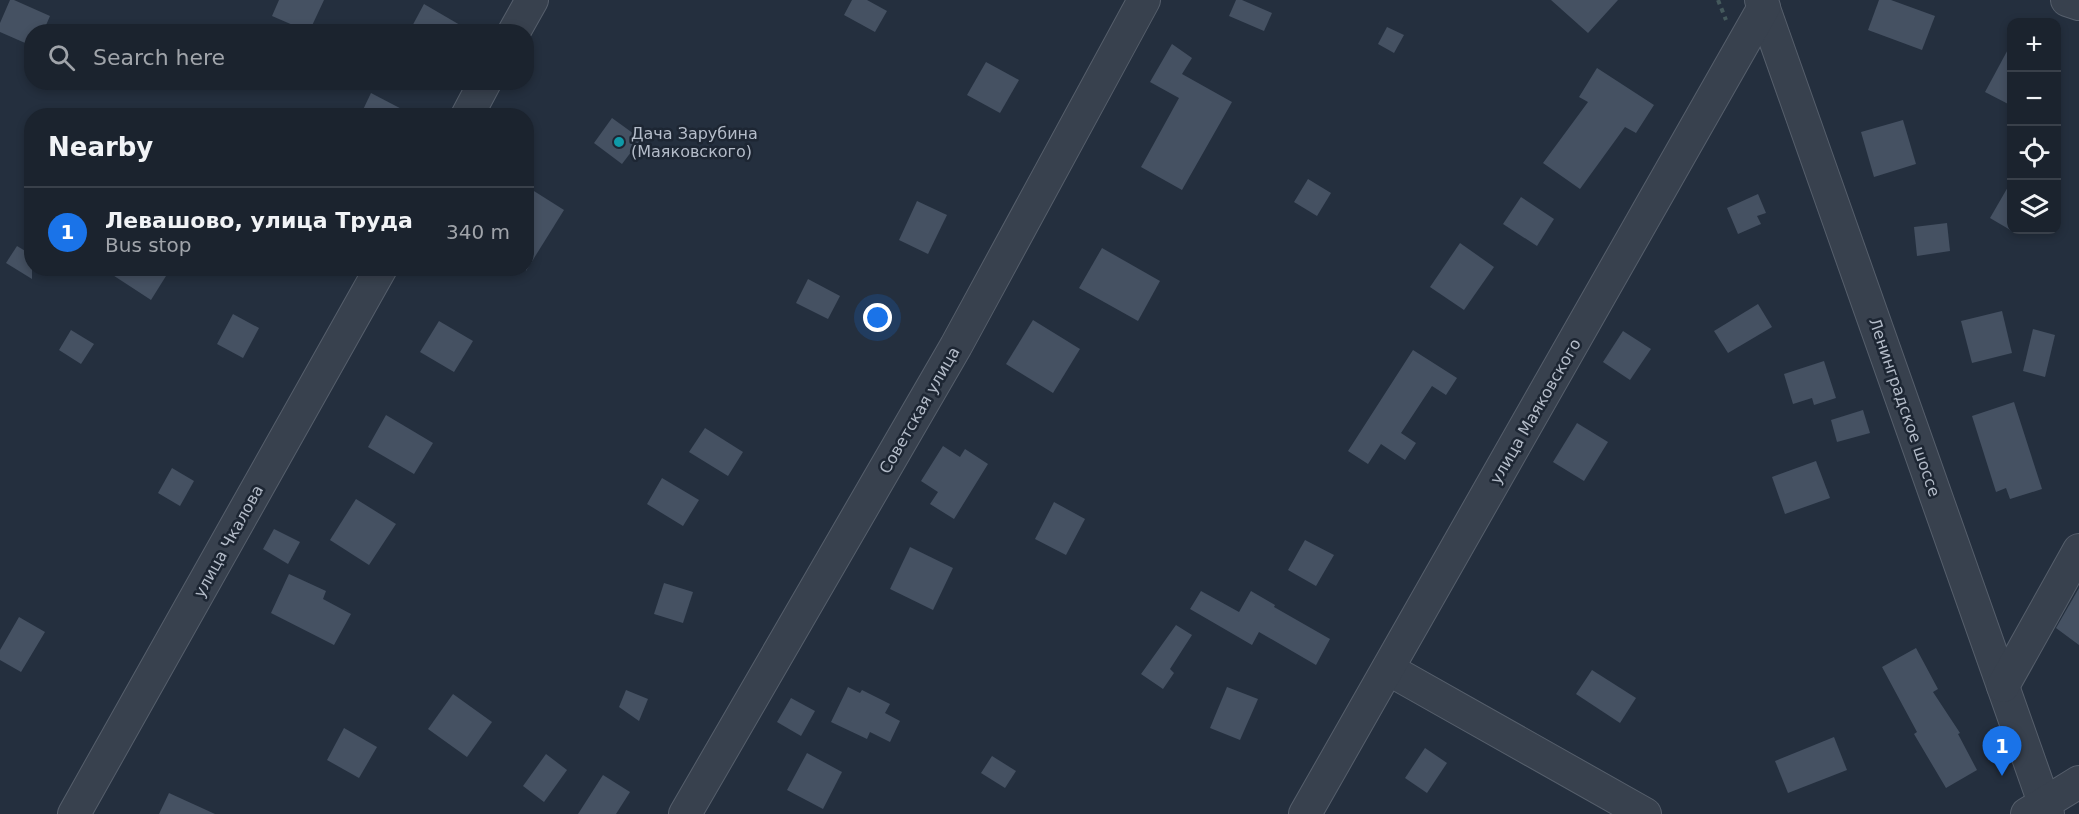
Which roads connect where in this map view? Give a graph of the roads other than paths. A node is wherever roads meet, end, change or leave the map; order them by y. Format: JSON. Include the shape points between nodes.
{"nodes":[{"id":1,"x":532,"y":0,"type":"edge"},
{"id":2,"x":1144,"y":0,"type":"edge"},
{"id":3,"x":2067,"y":0,"type":"edge"},
{"id":4,"x":1762,"y":4,"type":"edge"},
{"id":5,"x":2079,"y":4,"type":"edge"},
{"id":6,"x":518,"y":24,"type":"edge"},
{"id":7,"x":481,"y":90,"type":"edge"},
{"id":8,"x":471,"y":108,"type":"edge"},
{"id":9,"x":377,"y":276,"type":"edge"},
{"id":10,"x":2079,"y":550,"type":"edge"},
{"id":11,"x":1388,"y":669,"type":"junction"},
{"id":12,"x":2003,"y":686,"type":"junction"},
{"id":13,"x":2079,"y":782,"type":"edge"},
{"id":14,"x":2040,"y":810,"type":"edge"},
{"id":15,"x":74,"y":814,"type":"edge"},
{"id":16,"x":685,"y":814,"type":"edge"},
{"id":17,"x":1305,"y":814,"type":"edge"},
{"id":18,"x":1645,"y":814,"type":"edge"}],
"edges":[{"from":1,"to":6,"type":"street"},
{"from":2,"to":16,"type":"street","name":"Советская улица","via":[[956,346]]},
{"from":3,"to":5,"type":"street"},
{"from":4,"to":11,"type":"street","name":"улица Маяковского"},
{"from":4,"to":12,"type":"street","name":"Ленинградское шоссе"},
{"from":7,"to":8,"type":"street"},
{"from":9,"to":15,"type":"street","name":"улица Чкалова"},
{"from":10,"to":12,"type":"street"},
{"from":11,"to":17,"type":"street","name":"улица Маяковского"},
{"from":11,"to":18,"type":"street"},
{"from":12,"to":14,"type":"street","name":"Ленинградское шоссе"},
{"from":13,"to":14,"type":"street"}]}
